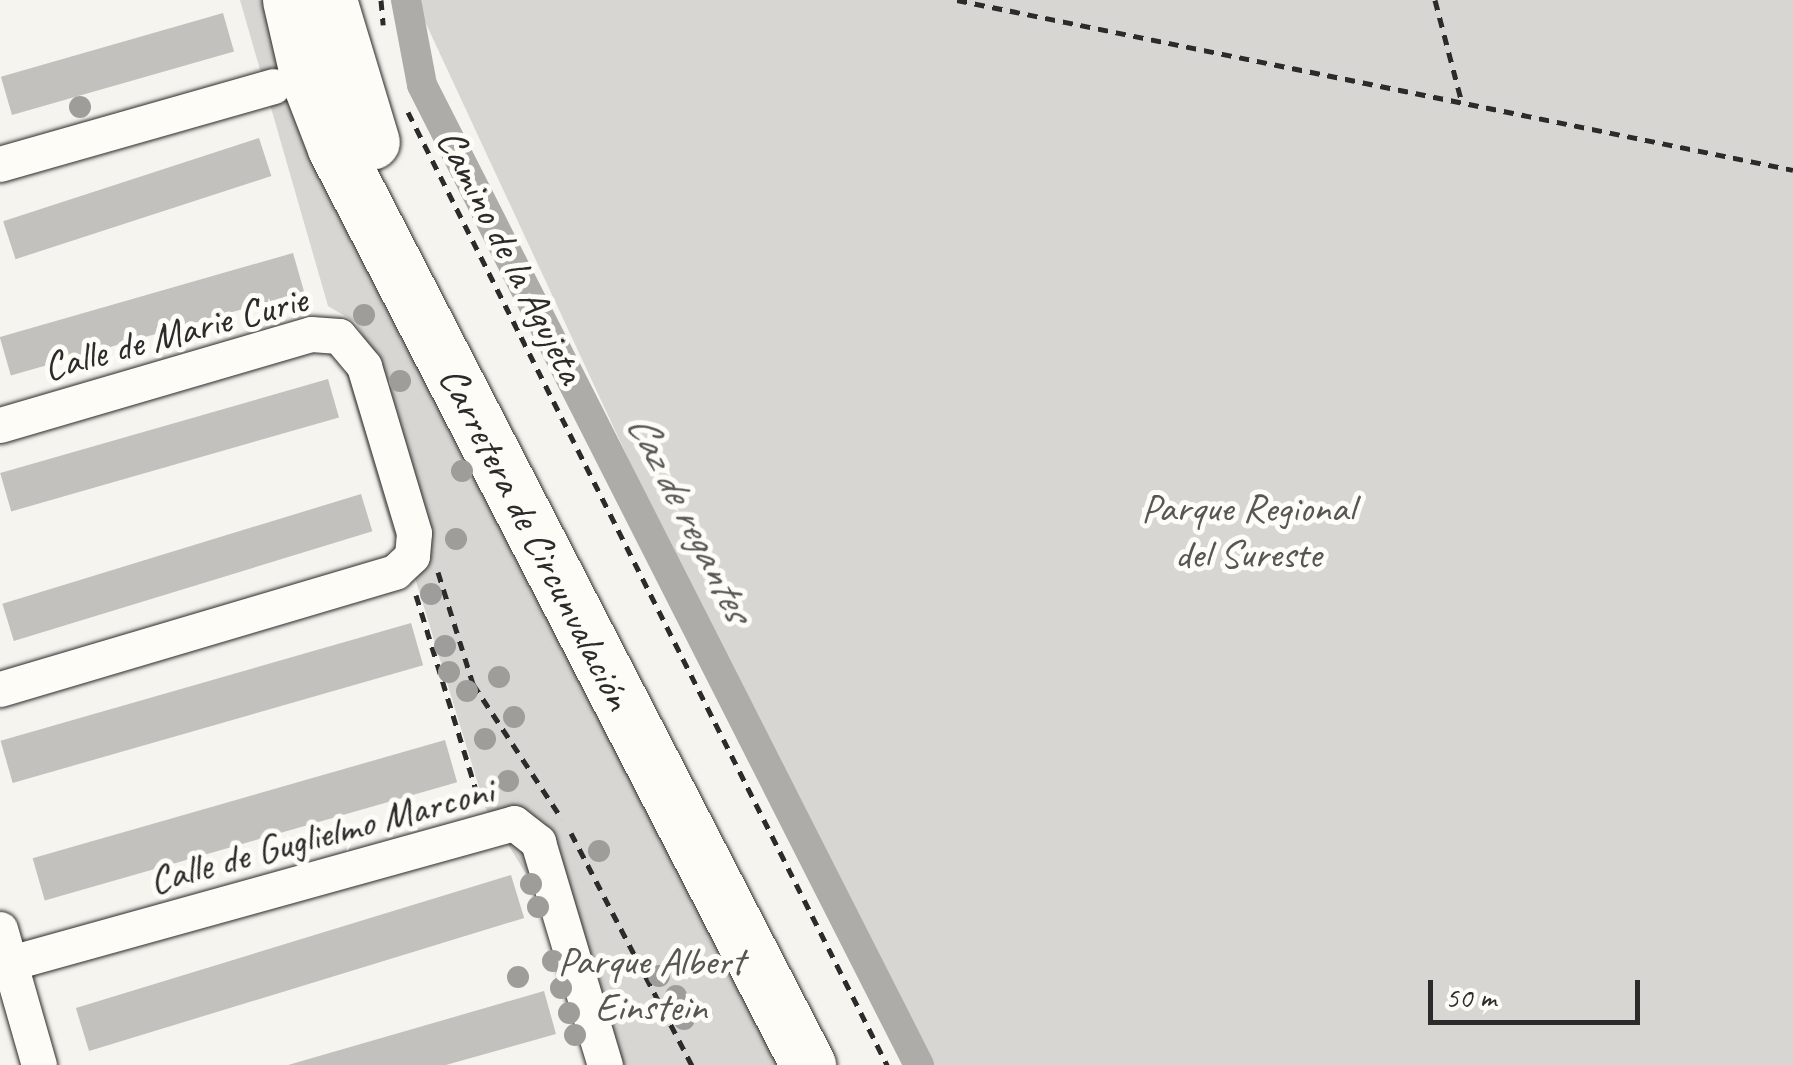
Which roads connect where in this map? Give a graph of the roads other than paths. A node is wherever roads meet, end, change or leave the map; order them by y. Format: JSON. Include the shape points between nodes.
{"nodes":[{"id":1,"x":290,"y":0,"type":"edge"},
{"id":2,"x":329,"y":0,"type":"edge"},
{"id":3,"x":273,"y":86,"type":"dead end"},
{"id":4,"x":0,"y":164,"type":"edge"},
{"id":5,"x":0,"y":425,"type":"edge"},
{"id":6,"x":0,"y":689,"type":"edge"},
{"id":7,"x":0,"y":929,"type":"edge"},
{"id":8,"x":10,"y":963,"type":"junction"},
{"id":9,"x":39,"y":1065,"type":"edge"},
{"id":10,"x":605,"y":1065,"type":"edge"},
{"id":11,"x":808,"y":1065,"type":"edge"},
{"id":12,"x":847,"y":1065,"type":"edge"}],
"edges":[{"from":1,"to":11,"type":"main road","name":"Carretera de Circunvalación","via":[[334,148]]},
{"from":2,"to":12,"type":"main road","name":"Carretera de Circunvalación","via":[[372,142]]},
{"from":3,"to":4,"type":"street"},
{"from":5,"to":6,"type":"street","name":"Calle de Marie Curie","via":[[312,334],[339,336],[364,366],[414,533],[412,556],[395,572]]},
{"from":7,"to":8,"type":"street"},
{"from":8,"to":9,"type":"street"},
{"from":8,"to":10,"type":"street","name":"Calle de Guglielmo Marconi","via":[[514,823],[538,842]]}]}
